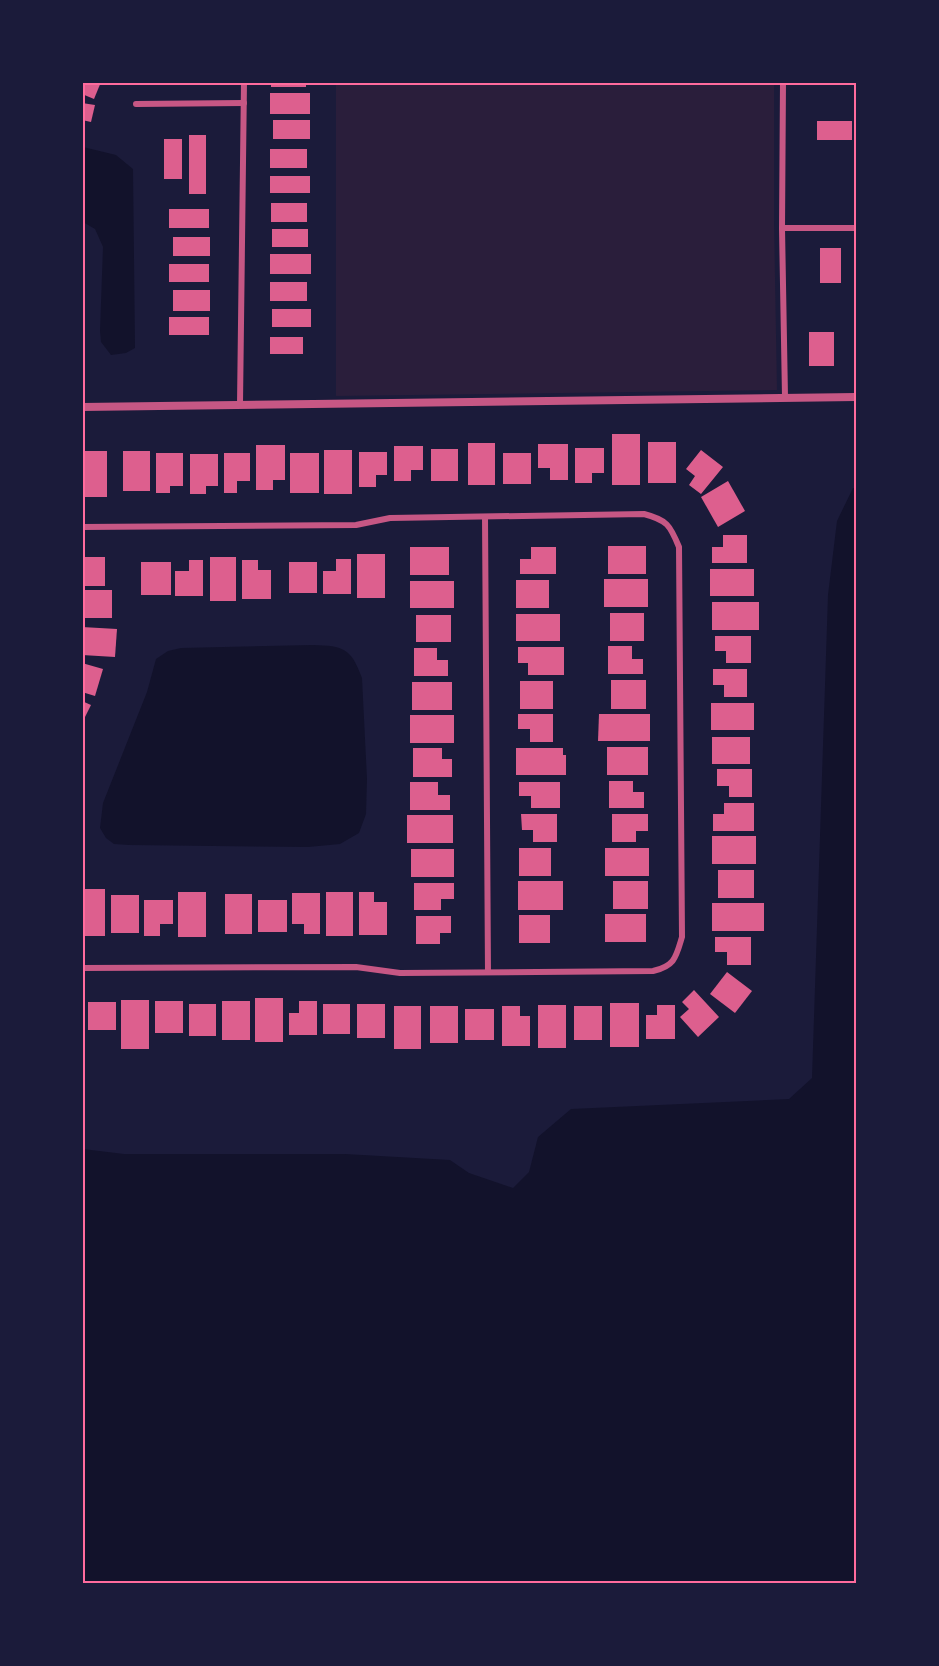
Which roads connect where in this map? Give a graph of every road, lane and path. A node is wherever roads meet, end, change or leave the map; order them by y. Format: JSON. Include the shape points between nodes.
{"nodes":[{"id":1,"x":244,"y":82,"type":"edge"},
{"id":2,"x":783,"y":82,"type":"edge"},
{"id":3,"x":244,"y":103,"type":"junction"},
{"id":4,"x":136,"y":104,"type":"dead end"},
{"id":5,"x":782,"y":228,"type":"junction"},
{"id":6,"x":856,"y":228,"type":"edge"},
{"id":7,"x":785,"y":397,"type":"junction"},
{"id":8,"x":856,"y":397,"type":"edge"},
{"id":9,"x":240,"y":404,"type":"junction"},
{"id":10,"x":82,"y":407,"type":"edge"},
{"id":11,"x":485,"y":517,"type":"junction"},
{"id":12,"x":82,"y":527,"type":"edge"},
{"id":13,"x":82,"y":968,"type":"edge"},
{"id":14,"x":488,"y":972,"type":"junction"}],
"edges":[{"from":1,"to":3,"type":"street"},
{"from":2,"to":5,"type":"street"},
{"from":3,"to":4,"type":"street"},
{"from":3,"to":9,"type":"street"},
{"from":5,"to":6,"type":"street"},
{"from":5,"to":7,"type":"street"},
{"from":7,"to":8,"type":"street"},
{"from":7,"to":9,"type":"street"},
{"from":9,"to":10,"type":"street"},
{"from":11,"to":12,"type":"street","via":[[390,518],[356,525]]},
{"from":11,"to":14,"type":"street"},
{"from":11,"to":14,"type":"street","via":[[644,514],[661,519],[672,528],[679,547],[682,938],[676,958],[666,968]]},
{"from":13,"to":14,"type":"street","via":[[356,967],[400,973]]}]}
